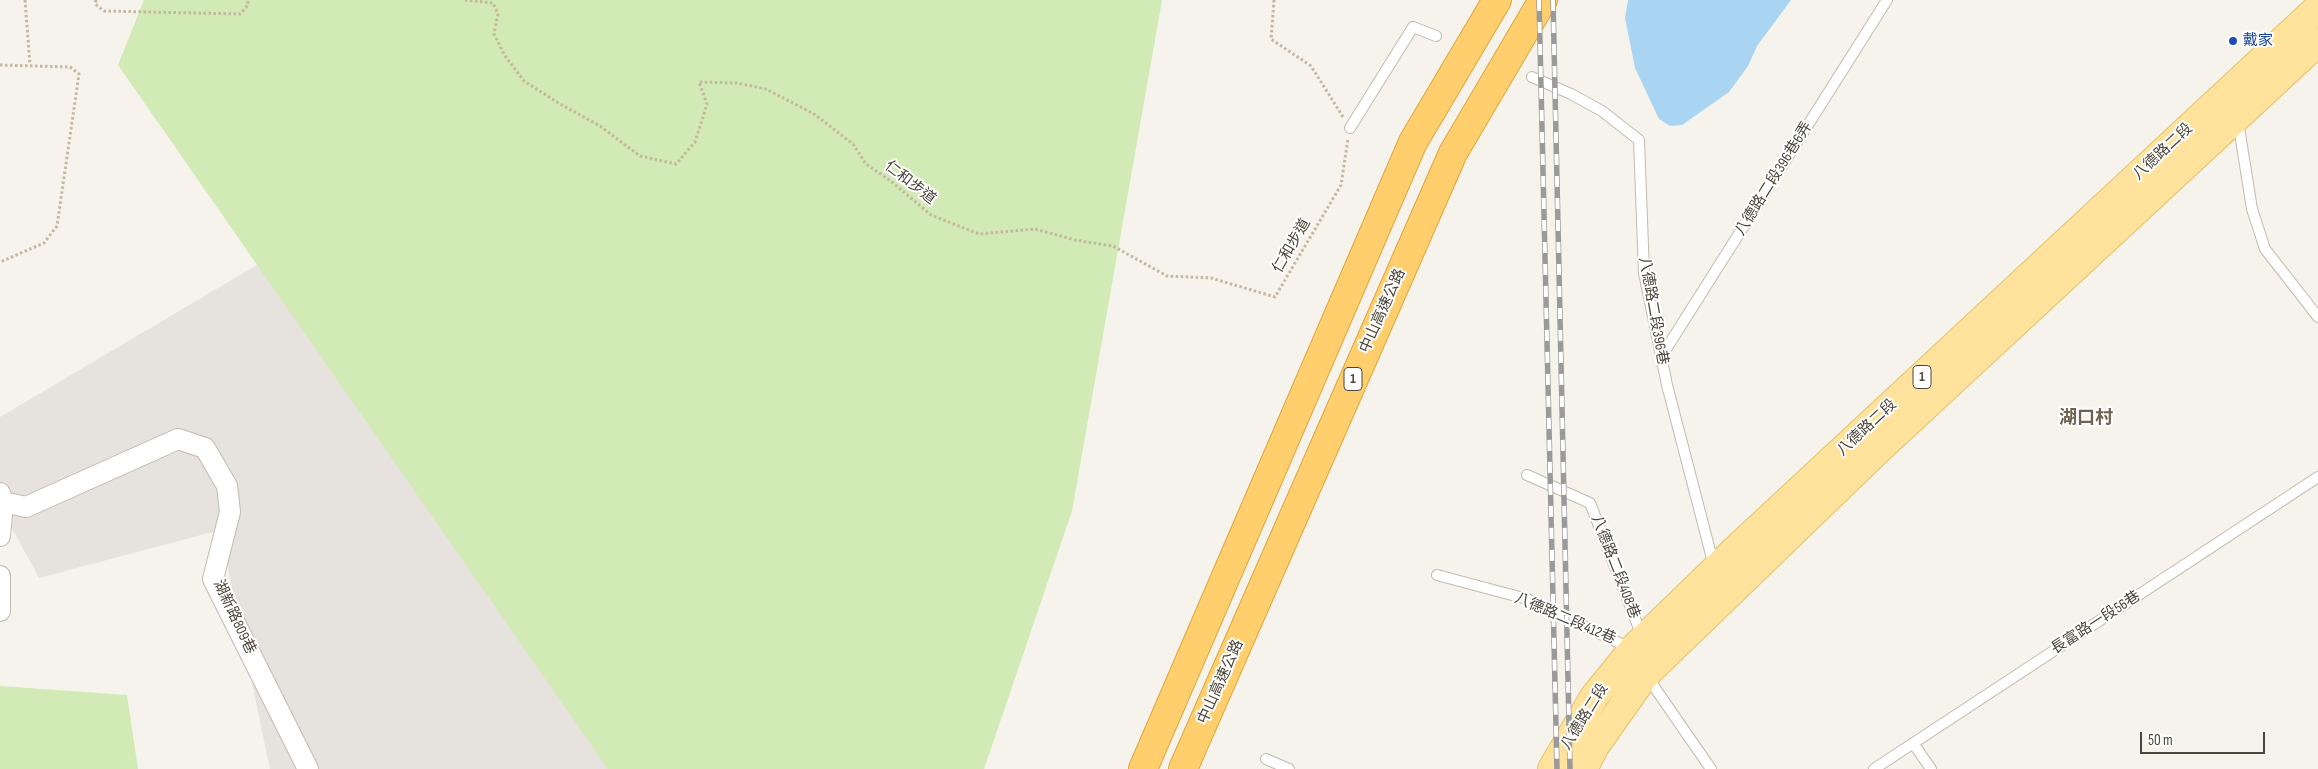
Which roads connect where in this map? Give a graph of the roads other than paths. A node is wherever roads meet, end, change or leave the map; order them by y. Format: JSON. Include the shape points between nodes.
{"nodes":[{"id":1,"x":1497,"y":0,"type":"edge"},
{"id":2,"x":1544,"y":0,"type":"edge"},
{"id":3,"x":1887,"y":0,"type":"edge"},
{"id":4,"x":2318,"y":8,"type":"edge"},
{"id":5,"x":1436,"y":36,"type":"dead end"},
{"id":6,"x":2318,"y":42,"type":"edge"},
{"id":7,"x":1532,"y":77,"type":"dead end"},
{"id":8,"x":2238,"y":117,"type":"junction"},
{"id":9,"x":1350,"y":128,"type":"road end"},
{"id":10,"x":2318,"y":317,"type":"edge"},
{"id":11,"x":1661,"y":357,"type":"junction"},
{"id":12,"x":1870,"y":442,"type":"junction"},
{"id":13,"x":1527,"y":475,"type":"dead end"},
{"id":14,"x":2318,"y":477,"type":"edge"},
{"id":15,"x":1,"y":498,"type":"edge"},
{"id":16,"x":0,"y":536,"type":"edge"},
{"id":17,"x":1714,"y":570,"type":"junction"},
{"id":18,"x":1437,"y":574,"type":"dead end"},
{"id":19,"x":0,"y":576,"type":"edge"},
{"id":20,"x":0,"y":611,"type":"edge"},
{"id":21,"x":1638,"y":644,"type":"junction"},
{"id":22,"x":1645,"y":675,"type":"junction"},
{"id":23,"x":1913,"y":743,"type":"junction"},
{"id":24,"x":1266,"y":759,"type":"dead end"},
{"id":25,"x":1593,"y":761,"type":"edge"},
{"id":26,"x":308,"y":769,"type":"edge"},
{"id":27,"x":1142,"y":769,"type":"edge"},
{"id":28,"x":1182,"y":769,"type":"edge"},
{"id":29,"x":1289,"y":769,"type":"edge"},
{"id":30,"x":1552,"y":769,"type":"edge"},
{"id":31,"x":1711,"y":769,"type":"edge"},
{"id":32,"x":1874,"y":769,"type":"edge"},
{"id":33,"x":1931,"y":769,"type":"edge"}],
"edges":[{"from":1,"to":27,"type":"highway","via":[[1413,142]]},
{"from":2,"to":28,"type":"highway","name":"中山高速公路","number":"1","via":[[1452,152]]},
{"from":3,"to":11,"type":"lane","name":"八德路二段396巷6弄"},
{"from":4,"to":12,"type":"main road","name":"八德路二段","number":"1"},
{"from":5,"to":9,"type":"lane","via":[[1413,27]]},
{"from":6,"to":8,"type":"main road","name":"八德路二段","number":"1"},
{"from":7,"to":11,"type":"lane","name":"八德路二段396巷","via":[[1602,111],[1639,140],[1644,273]]},
{"from":8,"to":10,"type":"lane","via":[[2252,208],[2265,249]]},
{"from":8,"to":12,"type":"main road","name":"八德路二段","number":"1"},
{"from":11,"to":17,"type":"lane","name":"八德路二段396巷"},
{"from":12,"to":17,"type":"main road","name":"八德路二段","number":"1"},
{"from":12,"to":22,"type":"main road","name":"八德路二段","number":"1"},
{"from":13,"to":21,"type":"lane","name":"八德路二段408巷","via":[[1590,503]]},
{"from":14,"to":23,"type":"lane","name":"長富路一段56巷"},
{"from":15,"to":16,"type":"street"},
{"from":15,"to":26,"type":"street","name":"湖新路809巷","via":[[26,507],[178,439],[205,448],[227,486],[230,512],[213,579]]},
{"from":17,"to":21,"type":"main road","name":"八德路二段","number":"1"},
{"from":18,"to":21,"type":"lane","name":"八德路二段412巷","via":[[1527,599]]},
{"from":19,"to":20,"type":"street"},
{"from":21,"to":30,"type":"main road","name":"八德路二段","number":"1","via":[[1594,697]]},
{"from":22,"to":25,"type":"main road","name":"八德路二段","number":"1"},
{"from":22,"to":31,"type":"lane"},
{"from":23,"to":32,"type":"lane","name":"長富路一段56巷"},
{"from":23,"to":33,"type":"lane"},
{"from":24,"to":29,"type":"lane"}]}
